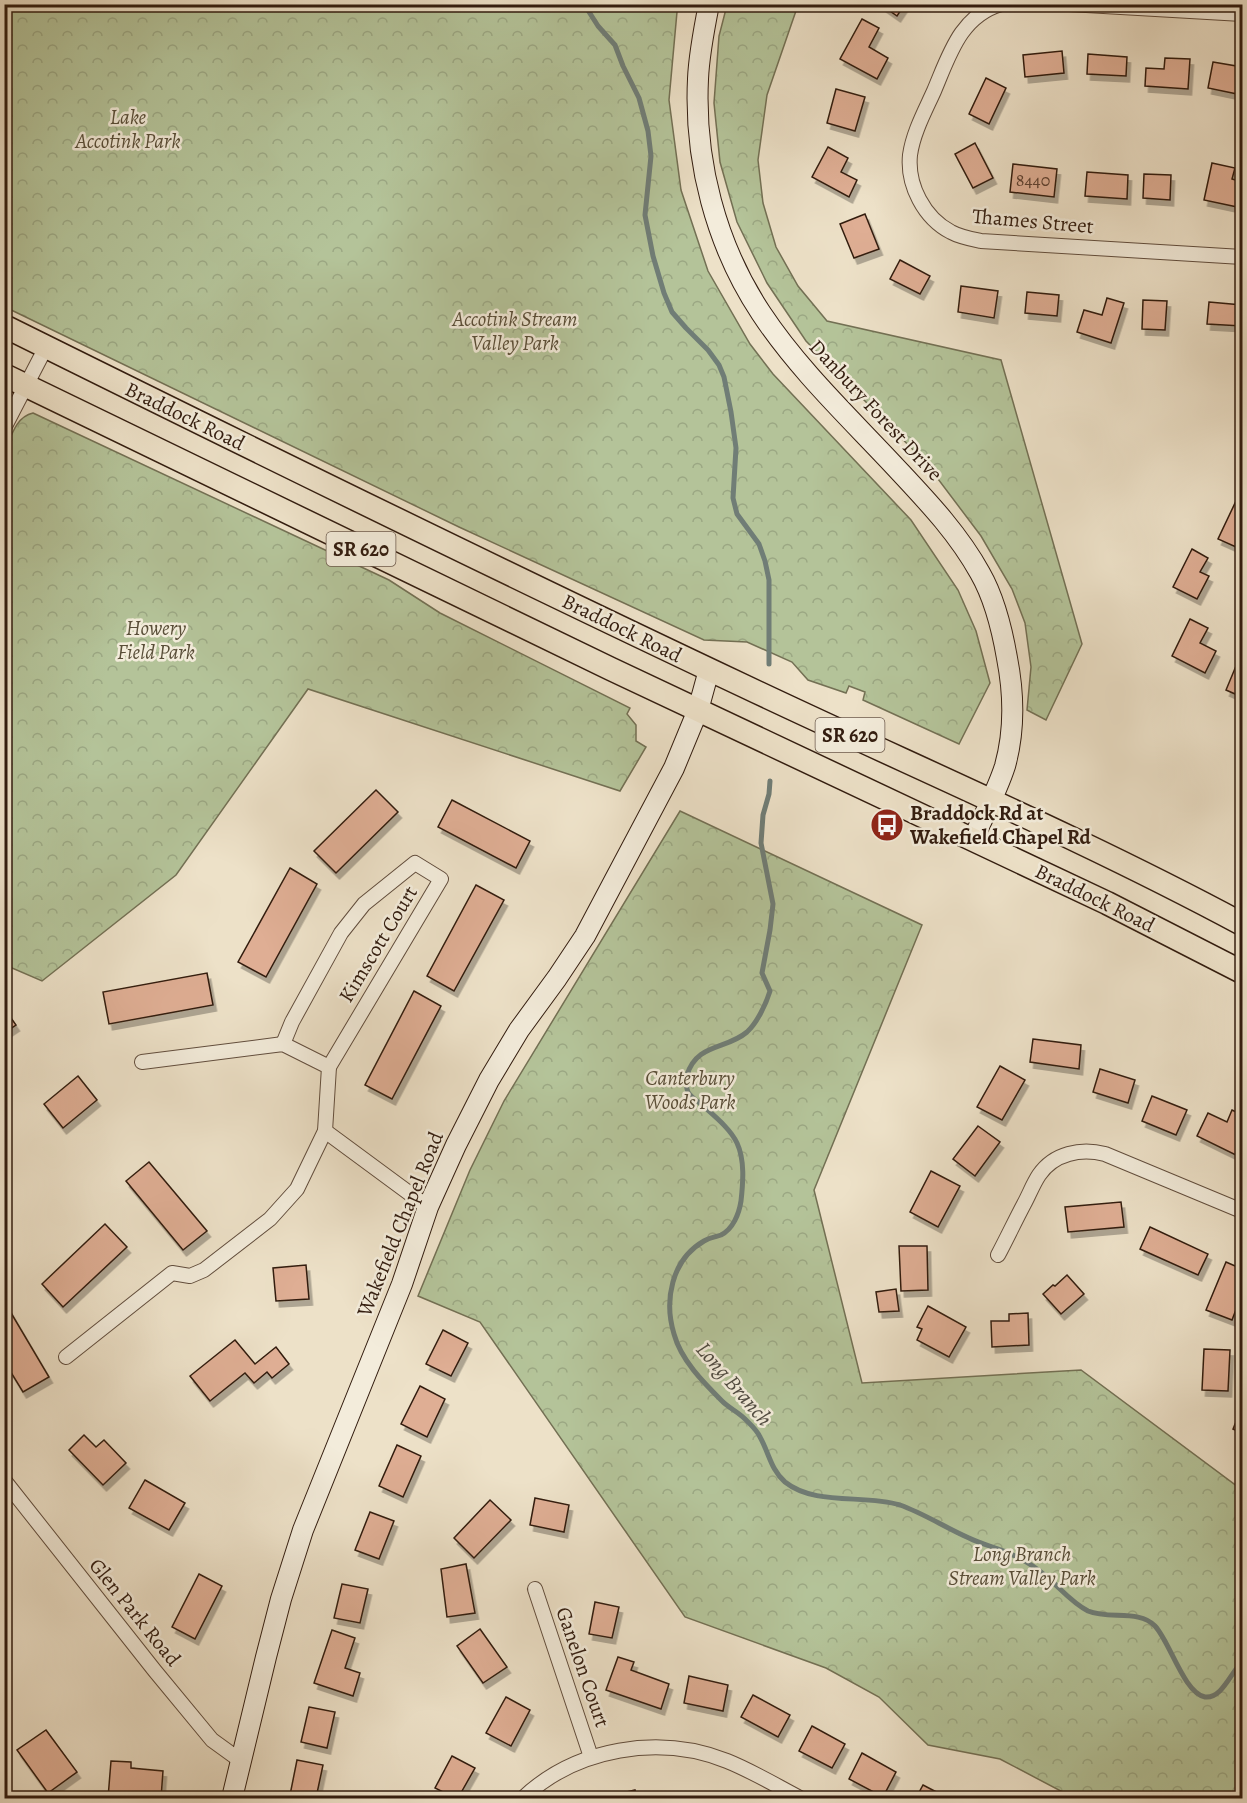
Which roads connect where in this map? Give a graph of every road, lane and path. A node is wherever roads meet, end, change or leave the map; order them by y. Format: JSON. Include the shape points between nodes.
{"nodes":[{"id":1,"x":709,"y":4,"type":"edge"},
{"id":2,"x":1001,"y":4,"type":"edge"},
{"id":3,"x":1069,"y":4,"type":"edge"},
{"id":4,"x":1242,"y":14,"type":"edge"},
{"id":5,"x":1242,"y":257,"type":"edge"},
{"id":6,"x":4,"y":326,"type":"edge"},
{"id":7,"x":46,"y":347,"type":"junction"},
{"id":8,"x":4,"y":375,"type":"edge"},
{"id":9,"x":26,"y":386,"type":"junction"},
{"id":10,"x":4,"y":428,"type":"edge"},
{"id":11,"x":709,"y":670,"type":"junction"},
{"id":12,"x":698,"y":710,"type":"junction"},
{"id":13,"x":991,"y":800,"type":"junction"},
{"id":14,"x":973,"y":839,"type":"junction"},
{"id":15,"x":1242,"y":924,"type":"edge"},
{"id":16,"x":1242,"y":972,"type":"edge"},
{"id":17,"x":283,"y":1044,"type":"junction"},
{"id":18,"x":141,"y":1062,"type":"dead end"},
{"id":19,"x":329,"y":1067,"type":"junction"},
{"id":20,"x":325,"y":1131,"type":"junction"},
{"id":21,"x":428,"y":1208,"type":"junction"},
{"id":22,"x":1242,"y":1211,"type":"edge"},
{"id":23,"x":998,"y":1255,"type":"dead end"},
{"id":24,"x":66,"y":1357,"type":"dead end"},
{"id":25,"x":4,"y":1480,"type":"edge"},
{"id":26,"x":535,"y":1589,"type":"dead end"},
{"id":27,"x":591,"y":1757,"type":"junction"},
{"id":28,"x":241,"y":1761,"type":"junction"},
{"id":29,"x":780,"y":1794,"type":"edge"},
{"id":30,"x":232,"y":1798,"type":"edge"},
{"id":31,"x":523,"y":1798,"type":"edge"},
{"id":32,"x":800,"y":1798,"type":"edge"}],
"edges":[{"from":1,"to":13,"type":"main road","name":"Danbury Forest Drive","via":[[698,79],[702,157],[721,234],[741,278],[785,346],[811,377],[937,511],[981,574],[994,603],[1010,674],[1013,711],[1005,766]]},
{"from":2,"to":5,"type":"street","name":"Thames Street","via":[[966,25],[955,41],[914,138],[910,174],[924,209],[936,222],[951,232],[981,241]]},
{"from":3,"to":4,"type":"street"},
{"from":6,"to":7,"type":"main road","name":"Braddock Road","number":"SR 620"},
{"from":7,"to":9,"type":"street"},
{"from":7,"to":11,"type":"main road","name":"Braddock Road","number":"SR 620"},
{"from":8,"to":9,"type":"main road","name":"Braddock Road","number":"SR 620"},
{"from":9,"to":10,"type":"street"},
{"from":9,"to":12,"type":"main road","name":"Braddock Road","number":"SR 620"},
{"from":11,"to":12,"type":"main road","name":"Wakefield Chapel Road"},
{"from":11,"to":13,"type":"main road","name":"Braddock Road","number":"SR 620"},
{"from":12,"to":14,"type":"main road","name":"Braddock Road","number":"SR 620"},
{"from":12,"to":21,"type":"main road","name":"Wakefield Chapel Road","via":[[674,768],[585,936],[489,1080]]},
{"from":13,"to":14,"type":"main road","name":"Danbury Forest Drive"},
{"from":13,"to":15,"type":"main road","name":"Braddock Road","number":"SR 620","via":[[1169,884]]},
{"from":14,"to":16,"type":"main road","name":"Braddock Road","number":"SR 620"},
{"from":17,"to":18,"type":"street"},
{"from":17,"to":19,"type":"street"},
{"from":17,"to":19,"type":"street","name":"Kimscott Court","via":[[341,933],[364,904],[415,863],[441,879]]},
{"from":19,"to":20,"type":"street"},
{"from":20,"to":21,"type":"street"},
{"from":20,"to":24,"type":"street","via":[[297,1189],[270,1219],[204,1270],[190,1276],[172,1272]]},
{"from":21,"to":28,"type":"main road","name":"Wakefield Chapel Road","via":[[402,1284],[303,1530]]},
{"from":22,"to":23,"type":"street","via":[[1105,1154],[1080,1151],[1064,1155],[1039,1174]]},
{"from":25,"to":28,"type":"street","name":"Glen Park Road","via":[[212,1740]]},
{"from":26,"to":27,"type":"street","name":"Ganelon Court"},
{"from":27,"to":29,"type":"street","via":[[646,1747],[701,1752],[728,1761]]},
{"from":27,"to":31,"type":"street","via":[[549,1778]]},
{"from":28,"to":30,"type":"main road","name":"Wakefield Chapel Road"},
{"from":29,"to":32,"type":"street"}]}
